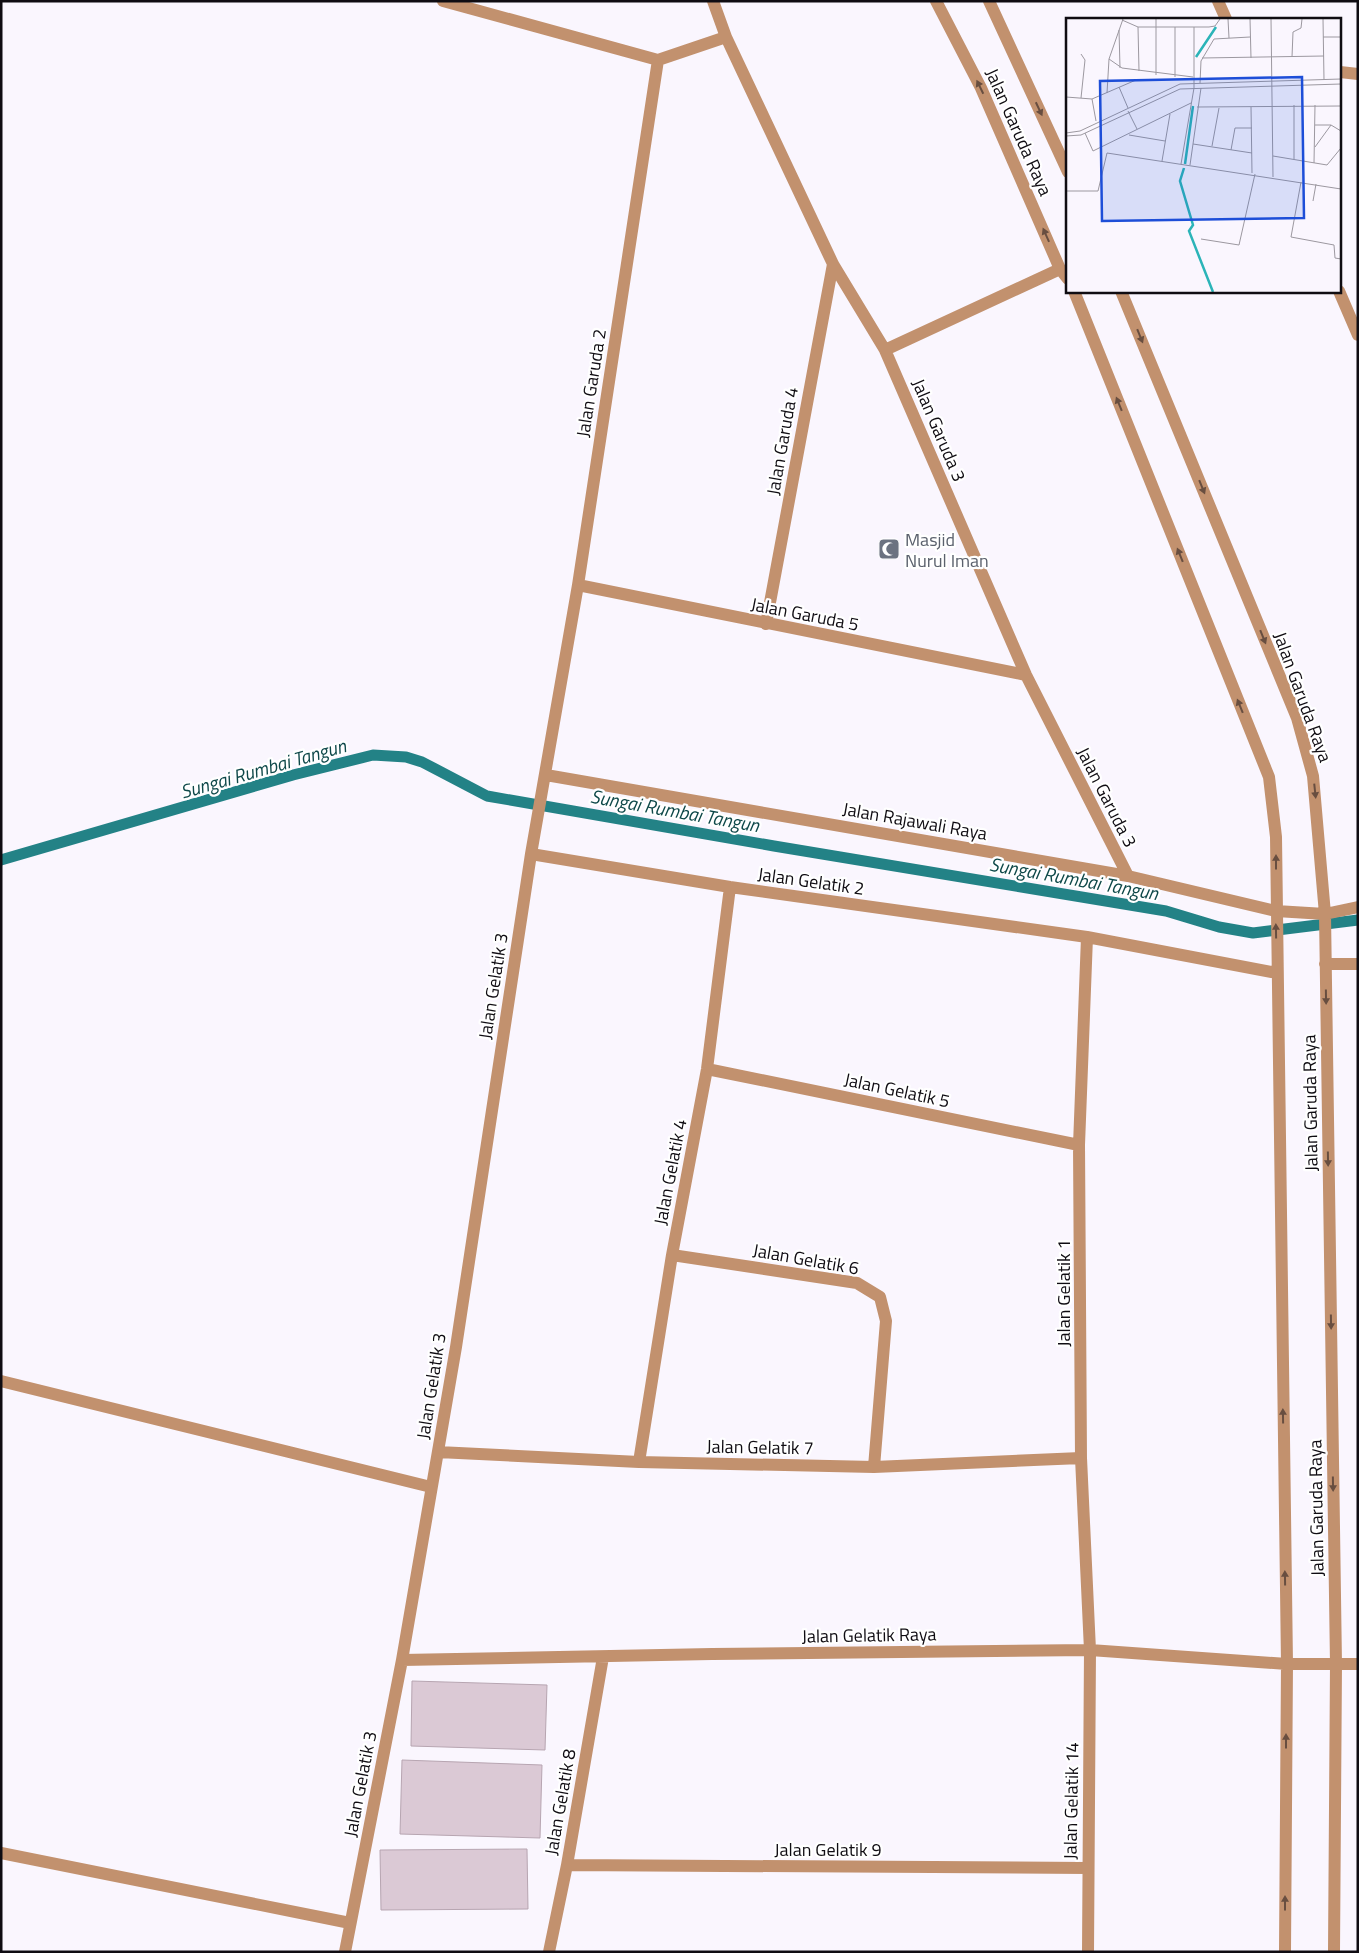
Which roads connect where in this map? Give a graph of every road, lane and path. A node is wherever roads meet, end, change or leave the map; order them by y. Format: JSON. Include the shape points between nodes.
{"nodes":[{"id":1,"x":443,"y":1,"type":"edge"},
{"id":2,"x":713,"y":1,"type":"edge"},
{"id":3,"x":936,"y":1,"type":"edge"},
{"id":4,"x":989,"y":1,"type":"edge"},
{"id":5,"x":1218,"y":1,"type":"edge"},
{"id":6,"x":1226,"y":18,"type":"edge"},
{"id":7,"x":726,"y":36,"type":"junction"},
{"id":8,"x":658,"y":60,"type":"junction"},
{"id":9,"x":1342,"y":72,"type":"edge"},
{"id":10,"x":1358,"y":74,"type":"edge"},
{"id":11,"x":1066,"y":168,"type":"edge"},
{"id":12,"x":833,"y":264,"type":"junction"},
{"id":13,"x":1064,"y":274,"type":"edge"},
{"id":14,"x":1074,"y":292,"type":"edge"},
{"id":15,"x":1121,"y":292,"type":"edge"},
{"id":16,"x":1339,"y":292,"type":"edge"},
{"id":17,"x":1358,"y":335,"type":"edge"},
{"id":18,"x":886,"y":350,"type":"junction"},
{"id":19,"x":578,"y":585,"type":"junction"},
{"id":20,"x":766,"y":624,"type":"junction"},
{"id":21,"x":1026,"y":675,"type":"junction"},
{"id":22,"x":545,"y":778,"type":"junction"},
{"id":23,"x":537,"y":823,"type":"joint"},
{"id":24,"x":532,"y":854,"type":"junction"},
{"id":25,"x":1128,"y":876,"type":"junction"},
{"id":26,"x":730,"y":887,"type":"junction"},
{"id":27,"x":1358,"y":907,"type":"edge"},
{"id":28,"x":1276,"y":911,"type":"junction"},
{"id":29,"x":1325,"y":914,"type":"junction"},
{"id":30,"x":1087,"y":937,"type":"junction"},
{"id":31,"x":1325,"y":964,"type":"junction"},
{"id":32,"x":1358,"y":964,"type":"edge"},
{"id":33,"x":1277,"y":973,"type":"junction"},
{"id":34,"x":707,"y":1069,"type":"junction"},
{"id":35,"x":1079,"y":1145,"type":"junction"},
{"id":36,"x":672,"y":1255,"type":"junction"},
{"id":37,"x":1,"y":1381,"type":"edge"},
{"id":38,"x":438,"y":1452,"type":"junction"},
{"id":39,"x":1081,"y":1458,"type":"junction"},
{"id":40,"x":639,"y":1462,"type":"junction"},
{"id":41,"x":874,"y":1467,"type":"junction"},
{"id":42,"x":431,"y":1487,"type":"junction"},
{"id":43,"x":1090,"y":1650,"type":"junction"},
{"id":44,"x":603,"y":1657,"type":"junction"},
{"id":45,"x":402,"y":1660,"type":"junction"},
{"id":46,"x":1286,"y":1664,"type":"junction"},
{"id":47,"x":1336,"y":1664,"type":"junction"},
{"id":48,"x":1358,"y":1664,"type":"edge"},
{"id":49,"x":1,"y":1853,"type":"edge"},
{"id":50,"x":567,"y":1865,"type":"junction"},
{"id":51,"x":1088,"y":1868,"type":"junction"},
{"id":52,"x":350,"y":1923,"type":"junction"},
{"id":53,"x":345,"y":1952,"type":"edge"},
{"id":54,"x":549,"y":1952,"type":"edge"},
{"id":55,"x":1088,"y":1952,"type":"edge"},
{"id":56,"x":1285,"y":1952,"type":"edge"},
{"id":57,"x":1334,"y":1952,"type":"edge"}],
"edges":[{"from":1,"to":8,"type":"street"},
{"from":2,"to":7,"type":"street","name":"Jalan Garuda 3"},
{"from":13,"to":3,"type":"street","name":"Jalan Garuda Raya","one_way":true,"via":[[981,88]]},
{"from":4,"to":11,"type":"street","name":"Jalan Garuda Raya","one_way":true},
{"from":5,"to":6,"type":"street"},
{"from":7,"to":8,"type":"street"},
{"from":7,"to":12,"type":"street","name":"Jalan Garuda 3"},
{"from":8,"to":19,"type":"street","name":"Jalan Garuda 2"},
{"from":9,"to":10,"type":"street"},
{"from":12,"to":18,"type":"street","name":"Jalan Garuda 3"},
{"from":12,"to":20,"type":"street","name":"Jalan Garuda 4"},
{"from":13,"to":18,"type":"street"},
{"from":28,"to":14,"type":"street","one_way":true,"via":[[1276,836],[1269,777]]},
{"from":15,"to":29,"type":"street","name":"Jalan Garuda Raya","one_way":true,"via":[[1297,718],[1313,776]]},
{"from":16,"to":17,"type":"street"},
{"from":18,"to":21,"type":"street","name":"Jalan Garuda 3"},
{"from":19,"to":20,"type":"street","name":"Jalan Garuda 5"},
{"from":19,"to":22,"type":"street","name":"Jalan Garuda 2"},
{"from":20,"to":21,"type":"street","name":"Jalan Garuda 5"},
{"from":21,"to":25,"type":"street","name":"Jalan Garuda 3"},
{"from":22,"to":23,"type":"street","name":"Jalan Garuda 2"},
{"from":22,"to":25,"type":"street","name":"Jalan Rajawali Raya"},
{"from":23,"to":24,"type":"street","name":"Jalan Gelatik 3"},
{"from":24,"to":26,"type":"street","name":"Jalan Gelatik 2"},
{"from":24,"to":38,"type":"street","name":"Jalan Gelatik 3"},
{"from":25,"to":28,"type":"street","name":"Jalan Rajawali Raya"},
{"from":26,"to":30,"type":"street","name":"Jalan Gelatik 2"},
{"from":26,"to":34,"type":"street","name":"Jalan Gelatik 4"},
{"from":27,"to":29,"type":"street","name":"Jalan Rajawali Raya"},
{"from":28,"to":29,"type":"street","name":"Jalan Rajawali Raya"},
{"from":33,"to":28,"type":"street","name":"Jalan Garuda Raya","one_way":true},
{"from":29,"to":31,"type":"street","name":"Jalan Garuda Raya"},
{"from":30,"to":33,"type":"street","name":"Jalan Gelatik 2"},
{"from":30,"to":35,"type":"street","name":"Jalan Gelatik 1"},
{"from":31,"to":32,"type":"street"},
{"from":31,"to":47,"type":"street","name":"Jalan Garuda Raya","one_way":true},
{"from":46,"to":33,"type":"street","name":"Jalan Garuda Raya","one_way":true},
{"from":34,"to":35,"type":"street","name":"Jalan Gelatik 5"},
{"from":34,"to":36,"type":"street","name":"Jalan Gelatik 4"},
{"from":35,"to":39,"type":"street","name":"Jalan Gelatik 1"},
{"from":36,"to":40,"type":"street","name":"Jalan Gelatik 4"},
{"from":36,"to":41,"type":"street","name":"Jalan Gelatik 6","via":[[857,1283],[880,1297],[886,1320]]},
{"from":37,"to":42,"type":"street"},
{"from":38,"to":40,"type":"street","name":"Jalan Gelatik 7"},
{"from":38,"to":42,"type":"street","name":"Jalan Gelatik 3"},
{"from":39,"to":41,"type":"street","name":"Jalan Gelatik 7"},
{"from":39,"to":43,"type":"street","name":"Jalan Gelatik 1"},
{"from":40,"to":41,"type":"street","name":"Jalan Gelatik 7"},
{"from":42,"to":45,"type":"street","name":"Jalan Gelatik 3"},
{"from":43,"to":44,"type":"street","name":"Jalan Gelatik Raya"},
{"from":43,"to":46,"type":"street","name":"Jalan Gelatik Raya"},
{"from":43,"to":51,"type":"street","name":"Jalan Gelatik 14"},
{"from":44,"to":45,"type":"street","name":"Jalan Gelatik Raya"},
{"from":44,"to":50,"type":"street","name":"Jalan Gelatik 8"},
{"from":45,"to":52,"type":"street","name":"Jalan Gelatik 3"},
{"from":46,"to":47,"type":"street","name":"Jalan Gelatik Raya"},
{"from":56,"to":46,"type":"street","name":"Jalan Garuda Raya","one_way":true},
{"from":47,"to":48,"type":"street","name":"Jalan Gelatik Raya"},
{"from":47,"to":57,"type":"street","name":"Jalan Garuda Raya"},
{"from":49,"to":52,"type":"street"},
{"from":50,"to":51,"type":"street","name":"Jalan Gelatik 9"},
{"from":50,"to":54,"type":"street","name":"Jalan Gelatik 8"},
{"from":51,"to":55,"type":"street","name":"Jalan Gelatik 14"},
{"from":52,"to":53,"type":"street","name":"Jalan Gelatik 3"}]}
